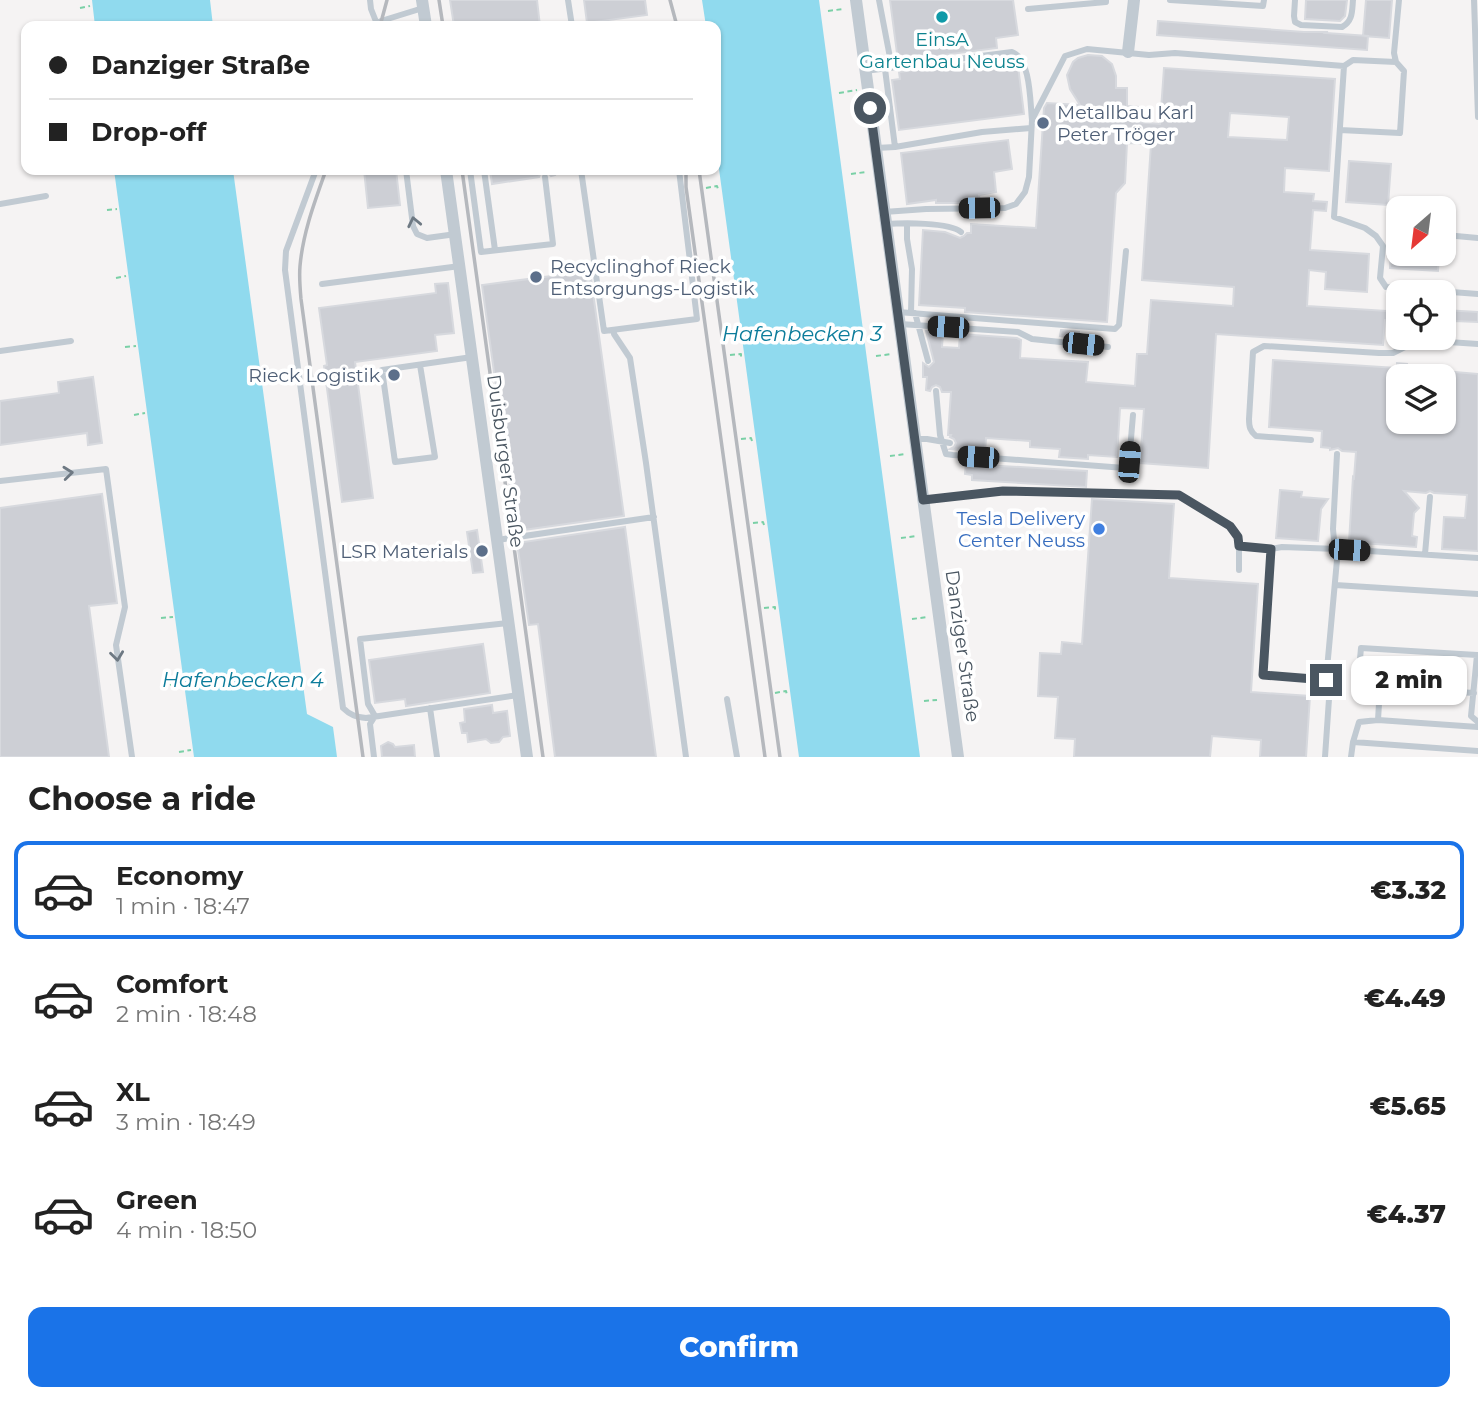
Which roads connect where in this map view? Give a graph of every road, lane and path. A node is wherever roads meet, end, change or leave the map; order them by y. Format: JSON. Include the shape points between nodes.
{"nodes":[{"id":1,"x":370,"y":0,"type":"edge"},
{"id":2,"x":568,"y":0,"type":"edge"},
{"id":3,"x":879,"y":0,"type":"edge"},
{"id":4,"x":1106,"y":0,"type":"edge"},
{"id":5,"x":1134,"y":0,"type":"edge"},
{"id":6,"x":1170,"y":0,"type":"edge"},
{"id":7,"x":1264,"y":0,"type":"edge"},
{"id":8,"x":1295,"y":0,"type":"edge"},
{"id":9,"x":1353,"y":0,"type":"edge"},
{"id":10,"x":1399,"y":0,"type":"edge"},
{"id":11,"x":1474,"y":0,"type":"edge"},
{"id":12,"x":423,"y":4,"type":"edge"},
{"id":13,"x":852,"y":4,"type":"edge"},
{"id":14,"x":90,"y":6,"type":"dead end"},
{"id":15,"x":80,"y":8,"type":"dead end"},
{"id":16,"x":1028,"y":9,"type":"dead end"},
{"id":17,"x":828,"y":11,"type":"dead end"},
{"id":18,"x":398,"y":15,"type":"junction"},
{"id":19,"x":375,"y":21,"type":"edge"},
{"id":20,"x":385,"y":21,"type":"edge"},
{"id":21,"x":396,"y":21,"type":"edge"},
{"id":22,"x":571,"y":21,"type":"edge"},
{"id":23,"x":1128,"y":52,"type":"junction"},
{"id":24,"x":1396,"y":62,"type":"junction"},
{"id":25,"x":1345,"y":66,"type":"junction"},
{"id":26,"x":888,"y":69,"type":"junction"},
{"id":27,"x":865,"y":71,"type":"junction"},
{"id":28,"x":858,"y":90,"type":"dead end"},
{"id":29,"x":839,"y":93,"type":"dead end"},
{"id":30,"x":890,"y":107,"type":"junction"},
{"id":31,"x":870,"y":108,"type":"junction"},
{"id":32,"x":1478,"y":117,"type":"edge"},
{"id":33,"x":1032,"y":120,"type":"junction"},
{"id":34,"x":1031,"y":128,"type":"junction"},
{"id":35,"x":1340,"y":130,"type":"junction"},
{"id":36,"x":895,"y":147,"type":"junction"},
{"id":37,"x":876,"y":148,"type":"junction"},
{"id":38,"x":871,"y":172,"type":"dead end"},
{"id":39,"x":851,"y":174,"type":"dead end"},
{"id":40,"x":314,"y":175,"type":"edge"},
{"id":41,"x":407,"y":175,"type":"edge"},
{"id":42,"x":447,"y":175,"type":"edge"},
{"id":43,"x":471,"y":175,"type":"edge"},
{"id":44,"x":485,"y":175,"type":"edge"},
{"id":45,"x":583,"y":175,"type":"edge"},
{"id":46,"x":680,"y":175,"type":"edge"},
{"id":47,"x":545,"y":177,"type":"dead end"},
{"id":48,"x":706,"y":188,"type":"dead end"},
{"id":49,"x":718,"y":189,"type":"dead end"},
{"id":50,"x":46,"y":196,"type":"dead end"},
{"id":51,"x":0,"y":204,"type":"edge"},
{"id":52,"x":117,"y":209,"type":"dead end"},
{"id":53,"x":107,"y":210,"type":"dead end"},
{"id":54,"x":885,"y":218,"type":"junction"},
{"id":55,"x":907,"y":224,"type":"junction"},
{"id":56,"x":961,"y":232,"type":"dead end"},
{"id":57,"x":456,"y":234,"type":"junction"},
{"id":58,"x":1456,"y":236,"type":"dead end"},
{"id":59,"x":1478,"y":238,"type":"edge"},
{"id":60,"x":495,"y":250,"type":"junction"},
{"id":61,"x":1126,"y":251,"type":"dead end"},
{"id":62,"x":460,"y":266,"type":"junction"},
{"id":63,"x":717,"y":271,"type":"dead end"},
{"id":64,"x":729,"y":272,"type":"dead end"},
{"id":65,"x":126,"y":276,"type":"dead end"},
{"id":66,"x":116,"y":278,"type":"dead end"},
{"id":67,"x":322,"y":284,"type":"dead end"},
{"id":68,"x":1478,"y":294,"type":"edge"},
{"id":69,"x":906,"y":316,"type":"junction"},
{"id":70,"x":918,"y":325,"type":"junction"},
{"id":71,"x":614,"y":331,"type":"junction"},
{"id":72,"x":71,"y":341,"type":"dead end"},
{"id":73,"x":1478,"y":344,"type":"edge"},
{"id":74,"x":136,"y":346,"type":"dead end"},
{"id":75,"x":125,"y":347,"type":"dead end"},
{"id":76,"x":1108,"y":347,"type":"dead end"},
{"id":77,"x":0,"y":351,"type":"edge"},
{"id":78,"x":893,"y":354,"type":"dead end"},
{"id":79,"x":730,"y":355,"type":"dead end"},
{"id":80,"x":876,"y":356,"type":"dead end"},
{"id":81,"x":472,"y":357,"type":"junction"},
{"id":82,"x":741,"y":357,"type":"dead end"},
{"id":83,"x":928,"y":361,"type":"dead end"},
{"id":84,"x":420,"y":365,"type":"junction"},
{"id":85,"x":936,"y":391,"type":"dead end"},
{"id":86,"x":145,"y":413,"type":"dead end"},
{"id":87,"x":134,"y":415,"type":"dead end"},
{"id":88,"x":1133,"y":415,"type":"dead end"},
{"id":89,"x":741,"y":439,"type":"dead end"},
{"id":90,"x":915,"y":439,"type":"junction"},
{"id":91,"x":1311,"y":440,"type":"dead end"},
{"id":92,"x":752,"y":441,"type":"dead end"},
{"id":93,"x":946,"y":442,"type":"junction"},
{"id":94,"x":907,"y":454,"type":"dead end"},
{"id":95,"x":1337,"y":454,"type":"dead end"},
{"id":96,"x":890,"y":456,"type":"dead end"},
{"id":97,"x":0,"y":481,"type":"edge"},
{"id":98,"x":1430,"y":497,"type":"dead end"},
{"id":99,"x":923,"y":500,"type":"junction"},
{"id":100,"x":654,"y":517,"type":"junction"},
{"id":101,"x":753,"y":523,"type":"dead end"},
{"id":102,"x":764,"y":525,"type":"dead end"},
{"id":103,"x":918,"y":536,"type":"dead end"},
{"id":104,"x":901,"y":538,"type":"dead end"},
{"id":105,"x":497,"y":540,"type":"junction"},
{"id":106,"x":1239,"y":546,"type":"junction"},
{"id":107,"x":1271,"y":549,"type":"junction"},
{"id":108,"x":1338,"y":549,"type":"junction"},
{"id":109,"x":1425,"y":554,"type":"junction"},
{"id":110,"x":1478,"y":558,"type":"edge"},
{"id":111,"x":1239,"y":570,"type":"dead end"},
{"id":112,"x":1335,"y":585,"type":"junction"},
{"id":113,"x":1478,"y":594,"type":"edge"},
{"id":114,"x":764,"y":608,"type":"dead end"},
{"id":115,"x":775,"y":610,"type":"dead end"},
{"id":116,"x":173,"y":617,"type":"dead end"},
{"id":117,"x":929,"y":617,"type":"dead end"},
{"id":118,"x":162,"y":618,"type":"dead end"},
{"id":119,"x":912,"y":619,"type":"dead end"},
{"id":120,"x":508,"y":623,"type":"junction"},
{"id":121,"x":1326,"y":680,"type":"junction"},
{"id":122,"x":182,"y":683,"type":"dead end"},
{"id":123,"x":170,"y":685,"type":"dead end"},
{"id":124,"x":1380,"y":687,"type":"junction"},
{"id":125,"x":1474,"y":692,"type":"junction"},
{"id":126,"x":775,"y":693,"type":"dead end"},
{"id":127,"x":518,"y":695,"type":"junction"},
{"id":128,"x":787,"y":695,"type":"dead end"},
{"id":129,"x":727,"y":699,"type":"dead end"},
{"id":130,"x":942,"y":699,"type":"dead end"},
{"id":131,"x":924,"y":702,"type":"dead end"},
{"id":132,"x":430,"y":708,"type":"junction"},
{"id":133,"x":375,"y":716,"type":"junction"},
{"id":134,"x":1378,"y":720,"type":"junction"},
{"id":135,"x":1478,"y":724,"type":"edge"},
{"id":136,"x":1353,"y":742,"type":"junction"},
{"id":137,"x":191,"y":750,"type":"dead end"},
{"id":138,"x":1478,"y":751,"type":"edge"},
{"id":139,"x":179,"y":752,"type":"dead end"},
{"id":140,"x":132,"y":757,"type":"edge"},
{"id":141,"x":374,"y":757,"type":"edge"},
{"id":142,"x":437,"y":757,"type":"edge"},
{"id":143,"x":527,"y":757,"type":"edge"},
{"id":144,"x":686,"y":757,"type":"edge"},
{"id":145,"x":737,"y":757,"type":"edge"},
{"id":146,"x":958,"y":757,"type":"edge"},
{"id":147,"x":1325,"y":757,"type":"edge"},
{"id":148,"x":1351,"y":757,"type":"edge"}],
"edges":[{"from":1,"to":19,"type":"lane"},
{"from":2,"to":22,"type":"lane"},
{"from":3,"to":26,"type":"lane"},
{"from":4,"to":16,"type":"lane"},
{"from":5,"to":23,"type":"street"},
{"from":6,"to":7,"type":"lane","via":[[1263,6]]},
{"from":8,"to":9,"type":"lane","via":[[1295,22],[1342,27],[1352,18]]},
{"from":10,"to":24,"type":"lane"},
{"from":11,"to":32,"type":"lane"},
{"from":12,"to":18,"type":"lane"},
{"from":13,"to":17,"type":"path"},
{"from":13,"to":27,"type":"street","name":"Danziger Straße"},
{"from":14,"to":15,"type":"path"},
{"from":18,"to":20,"type":"lane"},
{"from":18,"to":21,"type":"lane"},
{"from":23,"to":25,"type":"lane"},
{"from":23,"to":33,"type":"lane","via":[[1087,49],[1065,56]]},
{"from":24,"to":25,"type":"lane","via":[[1353,60]]},
{"from":24,"to":35,"type":"lane","via":[[1404,71],[1400,133]]},
{"from":25,"to":35,"type":"lane"},
{"from":26,"to":27,"type":"lane"},
{"from":26,"to":30,"type":"lane"},
{"from":26,"to":33,"type":"lane","via":[[1018,54],[1027,74]]},
{"from":27,"to":31,"type":"street","name":"Danziger Straße"},
{"from":28,"to":29,"type":"path"},
{"from":30,"to":31,"type":"lane"},
{"from":30,"to":36,"type":"lane"},
{"from":31,"to":37,"type":"street","name":"Danziger Straße"},
{"from":33,"to":34,"type":"lane"},
{"from":34,"to":36,"type":"lane"},
{"from":34,"to":54,"type":"lane","via":[[1029,177],[1016,204],[926,209]]},
{"from":35,"to":68,"type":"lane","via":[[1334,217],[1376,236],[1383,246],[1380,278],[1386,287]]},
{"from":36,"to":37,"type":"lane"},
{"from":37,"to":54,"type":"street","name":"Danziger Straße"},
{"from":38,"to":39,"type":"path"},
{"from":40,"to":133,"type":"lane","via":[[286,251],[285,270],[343,708],[349,715]]},
{"from":57,"to":41,"type":"lane","one_way":true,"via":[[427,238],[417,234]]},
{"from":42,"to":57,"type":"street","name":"Duisburger Straße"},
{"from":43,"to":60,"type":"lane","via":[[481,252]]},
{"from":44,"to":60,"type":"lane"},
{"from":45,"to":71,"type":"lane","via":[[604,331]]},
{"from":46,"to":71,"type":"lane","via":[[697,319]]},
{"from":47,"to":60,"type":"lane","via":[[553,244]]},
{"from":48,"to":49,"type":"path"},
{"from":50,"to":51,"type":"lane"},
{"from":52,"to":53,"type":"path"},
{"from":54,"to":55,"type":"lane"},
{"from":54,"to":69,"type":"street","name":"Danziger Straße"},
{"from":55,"to":56,"type":"lane","via":[[947,226]]},
{"from":55,"to":69,"type":"lane","via":[[912,270]]},
{"from":57,"to":62,"type":"street","name":"Duisburger Straße"},
{"from":58,"to":59,"type":"lane"},
{"from":61,"to":69,"type":"lane","via":[[1118,328]]},
{"from":62,"to":67,"type":"lane"},
{"from":62,"to":81,"type":"street","name":"Duisburger Straße"},
{"from":63,"to":64,"type":"path"},
{"from":65,"to":66,"type":"path"},
{"from":69,"to":70,"type":"lane"},
{"from":69,"to":70,"type":"lane"},
{"from":69,"to":90,"type":"street","name":"Danziger Straße"},
{"from":70,"to":76,"type":"lane","via":[[1018,332],[1032,339]]},
{"from":70,"to":83,"type":"lane"},
{"from":71,"to":100,"type":"lane","via":[[631,358]]},
{"from":72,"to":77,"type":"lane"},
{"from":73,"to":91,"type":"lane","via":[[1419,340],[1393,352],[1264,346],[1253,352],[1251,432]]},
{"from":74,"to":75,"type":"path"},
{"from":78,"to":80,"type":"path"},
{"from":79,"to":82,"type":"path"},
{"from":81,"to":84,"type":"lane"},
{"from":81,"to":105,"type":"street","name":"Duisburger Straße"},
{"from":84,"to":84,"type":"lane","via":[[382,370],[395,462],[435,457]]},
{"from":85,"to":93,"type":"lane"},
{"from":86,"to":87,"type":"path"},
{"from":88,"to":93,"type":"lane","via":[[1125,468],[946,454]]},
{"from":89,"to":92,"type":"path"},
{"from":90,"to":93,"type":"lane"},
{"from":90,"to":99,"type":"street","name":"Danziger Straße"},
{"from":94,"to":96,"type":"path"},
{"from":95,"to":108,"type":"lane","via":[[1333,529]]},
{"from":97,"to":140,"type":"lane","one_way":true,"via":[[106,469],[125,607],[116,645]]},
{"from":98,"to":109,"type":"lane"},
{"from":99,"to":106,"type":"lane","via":[[1003,491],[1179,495],[1230,526]]},
{"from":99,"to":146,"type":"street","name":"Danziger Straße"},
{"from":100,"to":105,"type":"lane"},
{"from":100,"to":144,"type":"lane"},
{"from":101,"to":102,"type":"path"},
{"from":103,"to":104,"type":"path"},
{"from":105,"to":120,"type":"street","name":"Duisburger Straße"},
{"from":106,"to":107,"type":"lane"},
{"from":106,"to":111,"type":"lane"},
{"from":107,"to":108,"type":"lane"},
{"from":107,"to":121,"type":"lane","via":[[1263,675]]},
{"from":108,"to":109,"type":"lane"},
{"from":108,"to":112,"type":"lane"},
{"from":109,"to":110,"type":"lane"},
{"from":112,"to":113,"type":"lane"},
{"from":112,"to":121,"type":"lane"},
{"from":114,"to":115,"type":"path"},
{"from":116,"to":118,"type":"path"},
{"from":117,"to":119,"type":"path"},
{"from":120,"to":127,"type":"street","name":"Duisburger Straße"},
{"from":120,"to":133,"type":"lane","via":[[359,639]]},
{"from":121,"to":147,"type":"lane"},
{"from":122,"to":123,"type":"path"},
{"from":124,"to":125,"type":"lane"},
{"from":124,"to":125,"type":"lane","via":[[1358,681],[1361,648],[1477,655]]},
{"from":124,"to":134,"type":"lane"},
{"from":125,"to":135,"type":"lane","via":[[1471,716]]},
{"from":126,"to":128,"type":"path","via":[[786,691]]},
{"from":127,"to":132,"type":"lane"},
{"from":127,"to":143,"type":"street","name":"Duisburger Straße"},
{"from":129,"to":145,"type":"lane"},
{"from":130,"to":131,"type":"path"},
{"from":132,"to":133,"type":"lane"},
{"from":132,"to":142,"type":"lane"},
{"from":133,"to":141,"type":"lane","via":[[370,724]]},
{"from":134,"to":135,"type":"lane"},
{"from":134,"to":136,"type":"lane","via":[[1359,722]]},
{"from":136,"to":138,"type":"lane"},
{"from":136,"to":148,"type":"lane"},
{"from":137,"to":139,"type":"path"}]}
